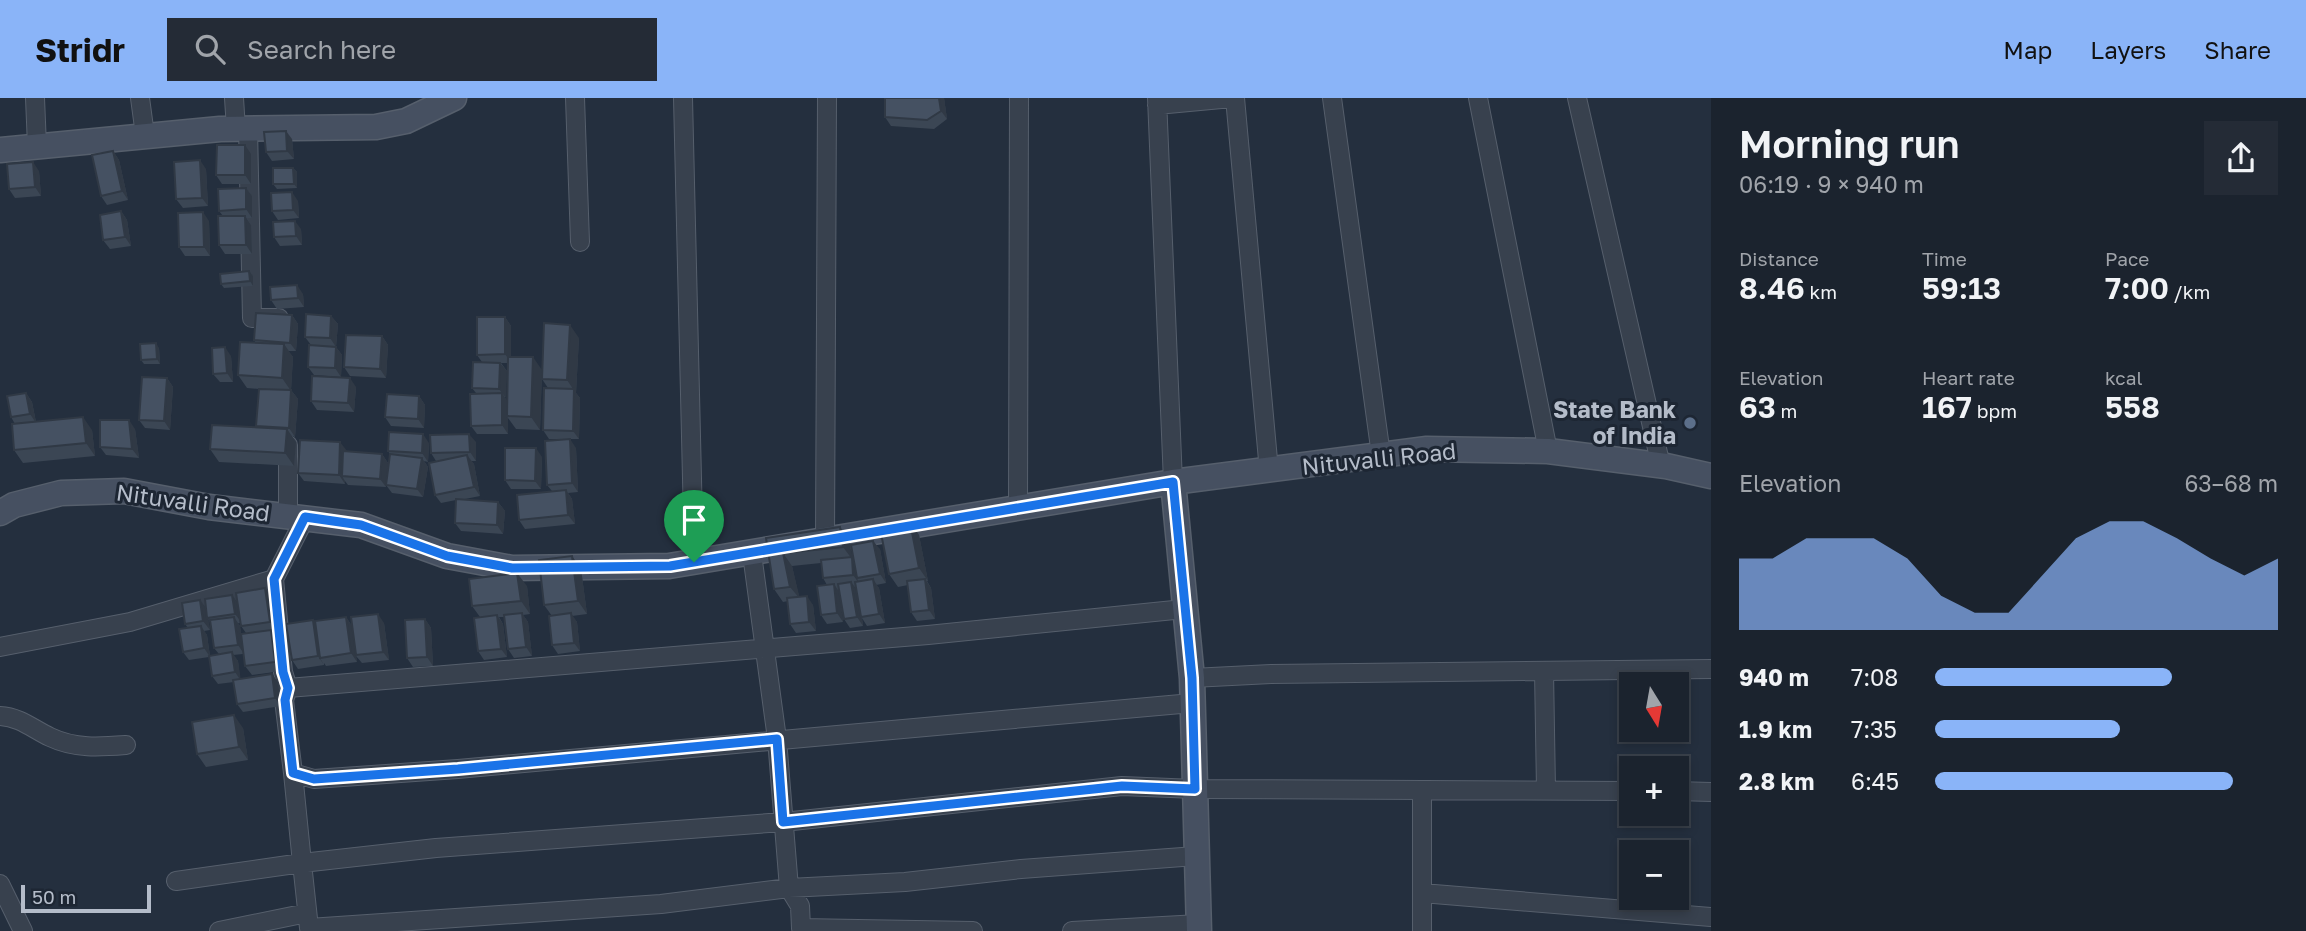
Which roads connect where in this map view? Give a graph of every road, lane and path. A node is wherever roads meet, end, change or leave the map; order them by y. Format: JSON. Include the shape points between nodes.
{"nodes":[{"id":1,"x":35,"y":98,"type":"edge"},
{"id":2,"x":140,"y":98,"type":"edge"},
{"id":3,"x":234,"y":98,"type":"edge"},
{"id":4,"x":454,"y":98,"type":"edge"},
{"id":5,"x":575,"y":98,"type":"edge"},
{"id":6,"x":683,"y":98,"type":"edge"},
{"id":7,"x":827,"y":98,"type":"edge"},
{"id":8,"x":1019,"y":98,"type":"edge"},
{"id":9,"x":1233,"y":98,"type":"edge"},
{"id":10,"x":1332,"y":98,"type":"edge"},
{"id":11,"x":1478,"y":98,"type":"edge"},
{"id":12,"x":1577,"y":98,"type":"edge"},
{"id":13,"x":1157,"y":102,"type":"edge"},
{"id":14,"x":242,"y":129,"type":"junction"},
{"id":15,"x":145,"y":135,"type":"junction"},
{"id":16,"x":37,"y":146,"type":"junction"},
{"id":17,"x":0,"y":150,"type":"edge"},
{"id":18,"x":580,"y":242,"type":"dead end"},
{"id":19,"x":289,"y":331,"type":"edge"},
{"id":20,"x":288,"y":423,"type":"edge"},
{"id":21,"x":1548,"y":451,"type":"junction"},
{"id":22,"x":1381,"y":455,"type":"junction"},
{"id":23,"x":1661,"y":466,"type":"junction"},
{"id":24,"x":1269,"y":471,"type":"junction"},
{"id":25,"x":1711,"y":476,"type":"edge"},
{"id":26,"x":1173,"y":482,"type":"junction"},
{"id":27,"x":1018,"y":508,"type":"junction"},
{"id":28,"x":0,"y":513,"type":"edge"},
{"id":29,"x":297,"y":517,"type":"junction"},
{"id":30,"x":825,"y":541,"type":"junction"},
{"id":31,"x":752,"y":554,"type":"junction"},
{"id":32,"x":694,"y":562,"type":"junction"},
{"id":33,"x":274,"y":579,"type":"junction"},
{"id":34,"x":1184,"y":609,"type":"junction"},
{"id":35,"x":0,"y":647,"type":"edge"},
{"id":36,"x":764,"y":648,"type":"junction"},
{"id":37,"x":1711,"y":669,"type":"edge"},
{"id":38,"x":1544,"y":671,"type":"junction"},
{"id":39,"x":288,"y":688,"type":"junction"},
{"id":40,"x":1192,"y":691,"type":"junction"},
{"id":41,"x":0,"y":716,"type":"edge"},
{"id":42,"x":777,"y":739,"type":"junction"},
{"id":43,"x":126,"y":745,"type":"dead end"},
{"id":44,"x":293,"y":773,"type":"junction"},
{"id":45,"x":1195,"y":789,"type":"junction"},
{"id":46,"x":1422,"y":790,"type":"junction"},
{"id":47,"x":1546,"y":790,"type":"junction"},
{"id":48,"x":1619,"y":791,"type":"edge"},
{"id":49,"x":1689,"y":792,"type":"edge"},
{"id":50,"x":1711,"y":792,"type":"edge"},
{"id":51,"x":783,"y":822,"type":"junction"},
{"id":52,"x":1196,"y":856,"type":"junction"},
{"id":53,"x":302,"y":863,"type":"junction"},
{"id":54,"x":176,"y":881,"type":"dead end"},
{"id":55,"x":0,"y":884,"type":"edge"},
{"id":56,"x":789,"y":888,"type":"junction"},
{"id":57,"x":1422,"y":893,"type":"junction"},
{"id":58,"x":307,"y":913,"type":"junction"},
{"id":59,"x":1711,"y":917,"type":"edge"},
{"id":60,"x":1199,"y":928,"type":"edge"},
{"id":61,"x":800,"y":930,"type":"edge"},
{"id":62,"x":23,"y":931,"type":"edge"},
{"id":63,"x":219,"y":931,"type":"edge"},
{"id":64,"x":973,"y":931,"type":"edge"},
{"id":65,"x":1072,"y":931,"type":"edge"},
{"id":66,"x":1422,"y":931,"type":"edge"}],
"edges":[{"from":1,"to":16,"type":"street"},
{"from":2,"to":15,"type":"street"},
{"from":3,"to":14,"type":"street"},
{"from":4,"to":14,"type":"street","via":[[406,121],[376,127]]},
{"from":5,"to":18,"type":"street"},
{"from":6,"to":32,"type":"street"},
{"from":7,"to":30,"type":"street"},
{"from":8,"to":27,"type":"street"},
{"from":9,"to":13,"type":"street"},
{"from":9,"to":24,"type":"street"},
{"from":10,"to":22,"type":"street"},
{"from":11,"to":21,"type":"street"},
{"from":12,"to":23,"type":"street"},
{"from":13,"to":26,"type":"street"},
{"from":14,"to":15,"type":"street"},
{"from":14,"to":19,"type":"street","via":[[252,318],[289,318]]},
{"from":15,"to":16,"type":"street"},
{"from":16,"to":17,"type":"street"},
{"from":20,"to":29,"type":"street"},
{"from":21,"to":22,"type":"street","name":"Nituvalli Road","via":[[1427,449]]},
{"from":21,"to":23,"type":"street","name":"Nituvalli Road"},
{"from":22,"to":24,"type":"street","name":"Nituvalli Road"},
{"from":23,"to":25,"type":"street","name":"Nituvalli Road"},
{"from":24,"to":26,"type":"street","name":"Nituvalli Road"},
{"from":26,"to":27,"type":"street","name":"Nituvalli Road"},
{"from":26,"to":34,"type":"street"},
{"from":27,"to":30,"type":"street","name":"Nituvalli Road"},
{"from":28,"to":29,"type":"street","name":"Nituvalli Road","via":[[61,493],[124,491]]},
{"from":29,"to":32,"type":"street","name":"Nituvalli Road","via":[[361,525],[447,556],[512,568]]},
{"from":29,"to":33,"type":"street"},
{"from":30,"to":31,"type":"street","name":"Nituvalli Road"},
{"from":31,"to":32,"type":"street","name":"Nituvalli Road"},
{"from":31,"to":36,"type":"street"},
{"from":33,"to":35,"type":"street","via":[[130,622]]},
{"from":33,"to":39,"type":"street"},
{"from":34,"to":36,"type":"street"},
{"from":34,"to":40,"type":"street"},
{"from":36,"to":39,"type":"street"},
{"from":36,"to":42,"type":"street"},
{"from":37,"to":38,"type":"street"},
{"from":38,"to":40,"type":"street","via":[[1271,674]]},
{"from":38,"to":47,"type":"street"},
{"from":39,"to":44,"type":"street","via":[[285,700]]},
{"from":40,"to":42,"type":"street"},
{"from":40,"to":45,"type":"street"},
{"from":41,"to":43,"type":"street","via":[[14,717],[52,738],[83,748]]},
{"from":42,"to":44,"type":"street","via":[[419,772],[314,779]]},
{"from":42,"to":51,"type":"street"},
{"from":44,"to":53,"type":"street"},
{"from":45,"to":46,"type":"street"},
{"from":45,"to":51,"type":"street","via":[[1122,786]]},
{"from":45,"to":52,"type":"street"},
{"from":46,"to":47,"type":"street"},
{"from":46,"to":57,"type":"street"},
{"from":47,"to":48,"type":"street"},
{"from":49,"to":50,"type":"street"},
{"from":51,"to":53,"type":"street","via":[[436,848]]},
{"from":51,"to":56,"type":"street"},
{"from":52,"to":56,"type":"street"},
{"from":52,"to":60,"type":"street"},
{"from":53,"to":54,"type":"street"},
{"from":53,"to":58,"type":"street"},
{"from":55,"to":62,"type":"street"},
{"from":56,"to":58,"type":"street","via":[[661,904],[309,928]]},
{"from":56,"to":61,"type":"street","via":[[800,906]]},
{"from":57,"to":59,"type":"street"},
{"from":57,"to":66,"type":"street"},
{"from":58,"to":63,"type":"street"},
{"from":60,"to":65,"type":"street"},
{"from":61,"to":64,"type":"street"}]}
